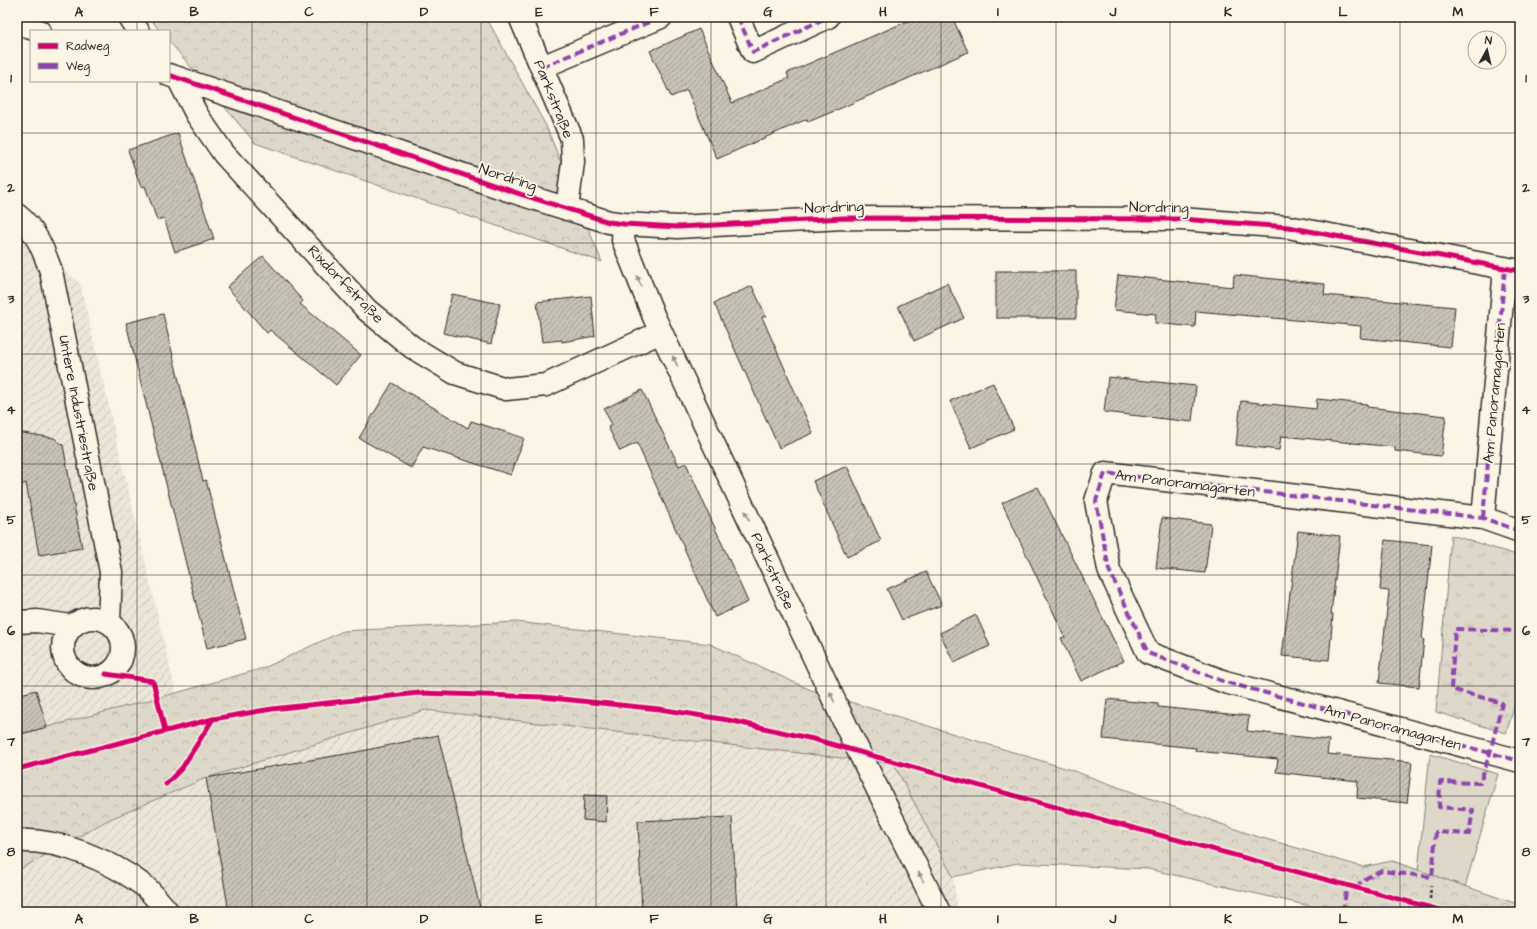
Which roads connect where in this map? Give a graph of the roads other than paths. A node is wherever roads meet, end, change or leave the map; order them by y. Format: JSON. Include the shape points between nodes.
{"nodes":[{"id":1,"x":129,"y":17,"type":"edge"},
{"id":2,"x":520,"y":17,"type":"edge"},
{"id":3,"x":661,"y":17,"type":"edge"},
{"id":4,"x":738,"y":17,"type":"edge"},
{"id":5,"x":828,"y":17,"type":"edge"},
{"id":6,"x":17,"y":23,"type":"edge"},
{"id":7,"x":37,"y":30,"type":"edge"},
{"id":8,"x":137,"y":30,"type":"edge"},
{"id":9,"x":542,"y":68,"type":"junction"},
{"id":10,"x":174,"y":77,"type":"edge"},
{"id":11,"x":567,"y":209,"type":"junction"},
{"id":12,"x":17,"y":215,"type":"edge"},
{"id":13,"x":624,"y":224,"type":"junction"},
{"id":14,"x":1512,"y":269,"type":"edge"},
{"id":15,"x":661,"y":332,"type":"junction"},
{"id":16,"x":1483,"y":518,"type":"junction"},
{"id":17,"x":1520,"y":531,"type":"edge"},
{"id":18,"x":17,"y":622,"type":"edge"},
{"id":19,"x":108,"y":622,"type":"junction"},
{"id":20,"x":71,"y":626,"type":"junction"},
{"id":21,"x":1520,"y":761,"type":"edge"},
{"id":22,"x":17,"y":841,"type":"edge"},
{"id":23,"x":168,"y":912,"type":"edge"},
{"id":24,"x":939,"y":912,"type":"edge"}],
"edges":[{"from":1,"to":8,"type":"street"},
{"from":2,"to":9,"type":"street","name":"Parkstraße"},
{"from":3,"to":9,"type":"street"},
{"from":4,"to":5,"type":"street","via":[[753,52]]},
{"from":6,"to":7,"type":"street"},
{"from":9,"to":11,"type":"street","name":"Parkstraße","via":[[572,139],[573,162]]},
{"from":10,"to":11,"type":"street","name":"Nordring"},
{"from":10,"to":15,"type":"street","name":"Rixdorfstraße","via":[[224,154],[367,310],[412,347],[455,373],[506,389],[546,385]]},
{"from":11,"to":13,"type":"street","name":"Nordring"},
{"from":12,"to":19,"type":"street","name":"Untere Industriestraße","via":[[27,222],[41,243],[51,271],[111,572]]},
{"from":13,"to":14,"type":"street","name":"Nordring","via":[[678,227],[843,218],[1182,219],[1288,227]]},
{"from":15,"to":13,"type":"street","name":"Parkstraße","one_way":true,"via":[[623,240]]},
{"from":14,"to":16,"type":"street","name":"Am Panoramagarten"},
{"from":24,"to":15,"type":"street","name":"Parkstraße","one_way":true,"via":[[849,732]]},
{"from":16,"to":17,"type":"street","name":"Am Panoramagarten"},
{"from":16,"to":21,"type":"street","name":"Am Panoramagarten","via":[[1105,473],[1096,501],[1110,570],[1148,653],[1225,682]]},
{"from":18,"to":20,"type":"street","via":[[37,621]]},
{"from":19,"to":20,"type":"street","via":[[99,618],[89,618]]},
{"from":19,"to":20,"type":"street","via":[[116,628],[120,636],[122,654],[114,669],[97,677],[79,674],[66,661],[63,643]]},
{"from":22,"to":23,"type":"street","via":[[55,845],[110,865],[144,886]]}]}
